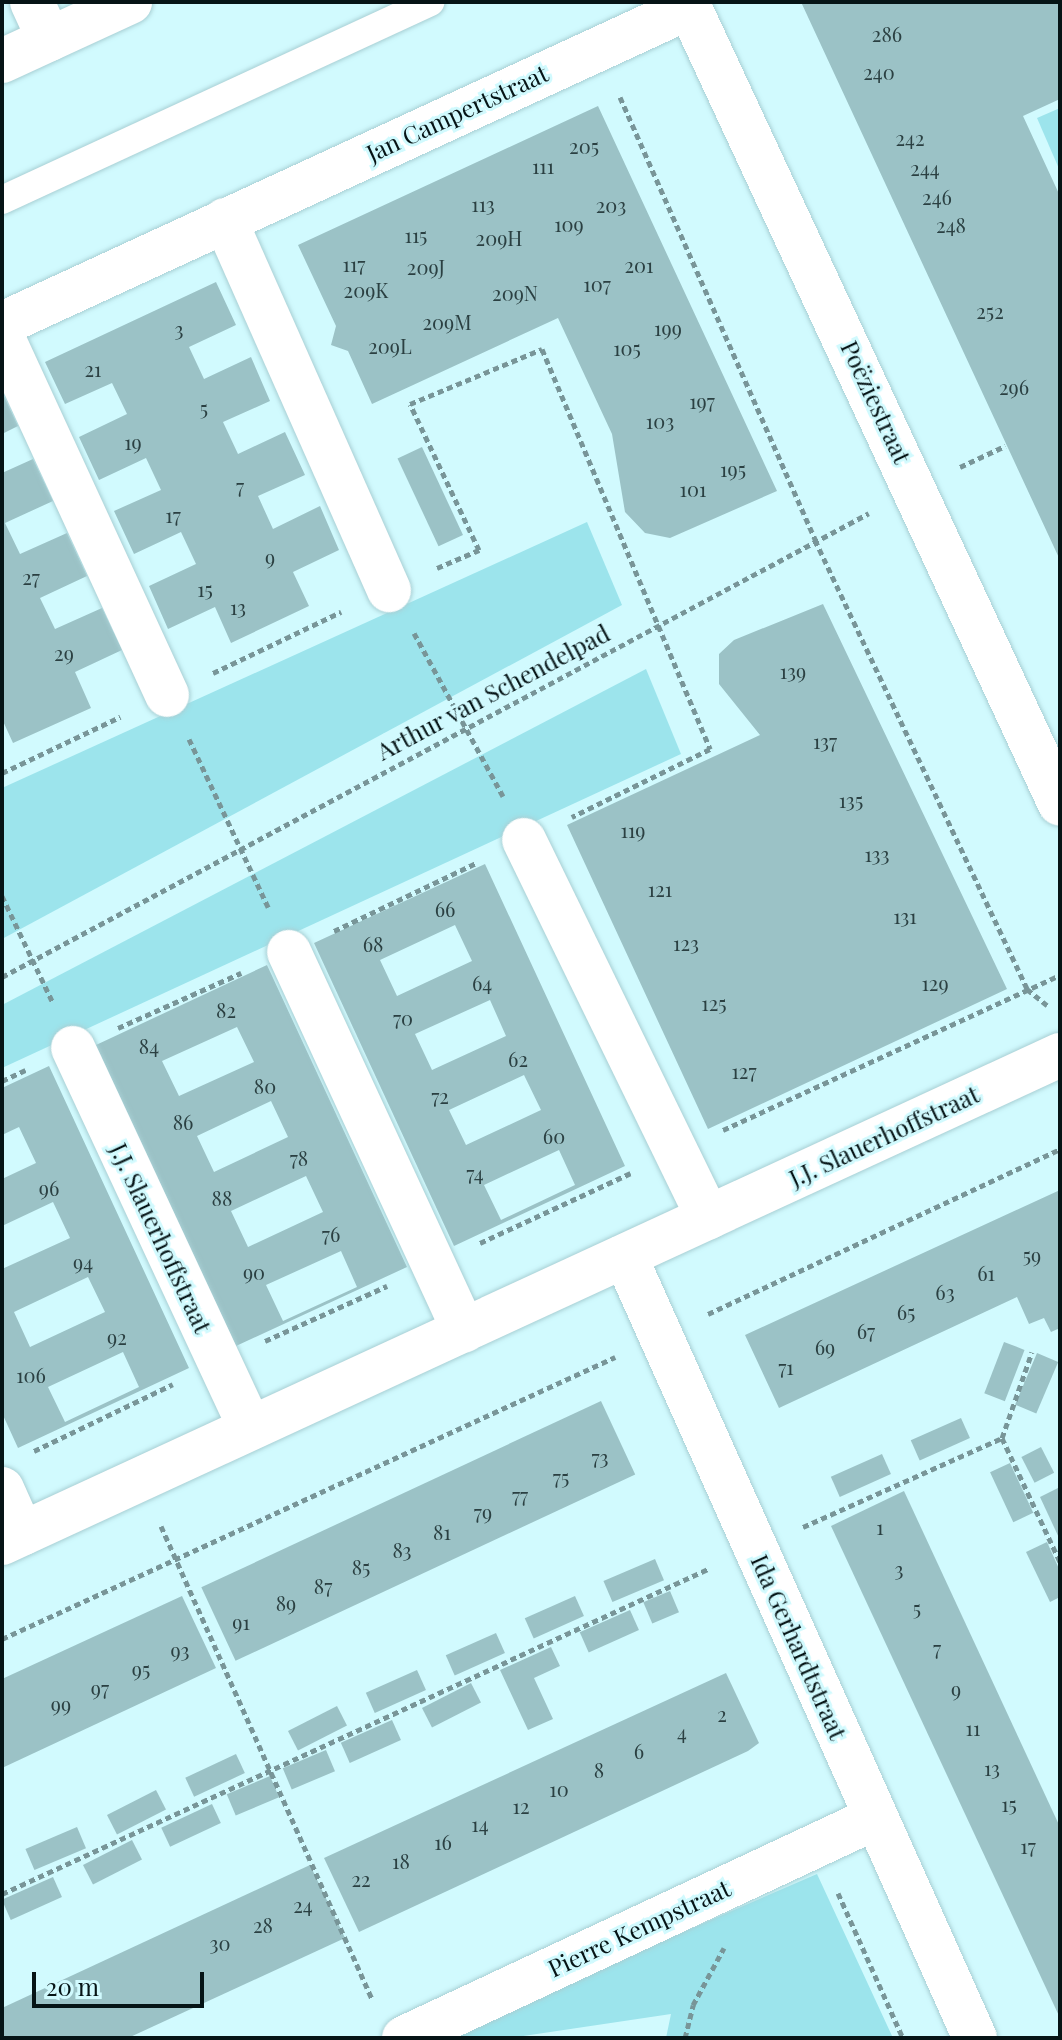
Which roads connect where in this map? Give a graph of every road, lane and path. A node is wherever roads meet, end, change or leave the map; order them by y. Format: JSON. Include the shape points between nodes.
{"nodes":[{"id":1,"x":130,"y":2,"type":"edge"},
{"id":2,"x":430,"y":2,"type":"edge"},
{"id":3,"x":689,"y":4,"type":"edge"},
{"id":4,"x":40,"y":20,"type":"edge"},
{"id":5,"x":598,"y":49,"type":"junction"},
{"id":6,"x":2,"y":61,"type":"edge"},
{"id":7,"x":2,"y":200,"type":"edge"},
{"id":8,"x":225,"y":220,"type":"junction"},
{"id":9,"x":2,"y":324,"type":"edge"},
{"id":10,"x":2,"y":336,"type":"edge"},
{"id":11,"x":1005,"y":446,"type":"dead end"},
{"id":12,"x":916,"y":488,"type":"junction"},
{"id":13,"x":815,"y":540,"type":"junction"},
{"id":14,"x":389,"y":590,"type":"junction"},
{"id":15,"x":659,"y":625,"type":"junction"},
{"id":16,"x":167,"y":695,"type":"junction"},
{"id":17,"x":469,"y":726,"type":"junction"},
{"id":18,"x":2,"y":773,"type":"edge"},
{"id":19,"x":1060,"y":804,"type":"edge"},
{"id":20,"x":524,"y":840,"type":"junction"},
{"id":21,"x":240,"y":845,"type":"junction"},
{"id":22,"x":2,"y":896,"type":"edge"},
{"id":23,"x":289,"y":952,"type":"junction"},
{"id":24,"x":33,"y":960,"type":"junction"},
{"id":25,"x":1060,"y":975,"type":"edge"},
{"id":26,"x":2,"y":977,"type":"edge"},
{"id":27,"x":1027,"y":989,"type":"junction"},
{"id":28,"x":1060,"y":1016,"type":"edge"},
{"id":29,"x":73,"y":1048,"type":"junction"},
{"id":30,"x":1060,"y":1055,"type":"edge"},
{"id":31,"x":2,"y":1081,"type":"edge"},
{"id":32,"x":1060,"y":1149,"type":"edge"},
{"id":33,"x":676,"y":1152,"type":"junction"},
{"id":34,"x":708,"y":1218,"type":"junction"},
{"id":35,"x":625,"y":1256,"type":"junction"},
{"id":36,"x":434,"y":1264,"type":"junction"},
{"id":37,"x":464,"y":1330,"type":"junction"},
{"id":38,"x":660,"y":1336,"type":"junction"},
{"id":39,"x":1032,"y":1352,"type":"dead end"},
{"id":40,"x":219,"y":1362,"type":"junction"},
{"id":41,"x":250,"y":1428,"type":"junction"},
{"id":42,"x":1002,"y":1438,"type":"junction"},
{"id":43,"x":29,"y":1454,"type":"dead end"},
{"id":44,"x":140,"y":1479,"type":"junction"},
{"id":45,"x":2,"y":1489,"type":"edge"},
{"id":46,"x":12,"y":1539,"type":"edge"},
{"id":47,"x":754,"y":1548,"type":"junction"},
{"id":48,"x":176,"y":1559,"type":"junction"},
{"id":49,"x":1060,"y":1562,"type":"edge"},
{"id":50,"x":2,"y":1639,"type":"edge"},
{"id":51,"x":271,"y":1770,"type":"junction"},
{"id":52,"x":875,"y":1818,"type":"junction"},
{"id":53,"x":817,"y":1845,"type":"junction"},
{"id":54,"x":2,"y":1894,"type":"edge"},
{"id":55,"x":389,"y":2024,"type":"edge"},
{"id":56,"x":903,"y":2038,"type":"edge"},
{"id":57,"x":975,"y":2038,"type":"edge"}],
"edges":[{"from":1,"to":4,"type":"street"},
{"from":2,"to":7,"type":"lane"},
{"from":3,"to":5,"type":"street","name":"Jan Campertstraat"},
{"from":3,"to":12,"type":"street","name":"Poëziestraat"},
{"from":4,"to":6,"type":"street"},
{"from":5,"to":8,"type":"street","name":"Jan Campertstraat"},
{"from":5,"to":13,"type":"path"},
{"from":8,"to":9,"type":"street","name":"Jan Campertstraat"},
{"from":8,"to":14,"type":"street"},
{"from":10,"to":16,"type":"street"},
{"from":11,"to":12,"type":"path","name":"Arthur van Schendelpad"},
{"from":12,"to":13,"type":"path","name":"Arthur van Schendelpad"},
{"from":12,"to":19,"type":"street","name":"Poëziestraat"},
{"from":13,"to":15,"type":"path","name":"Arthur van Schendelpad"},
{"from":13,"to":27,"type":"path"},
{"from":14,"to":15,"type":"path","via":[[479,550],[410,404],[542,349]]},
{"from":14,"to":16,"type":"path"},
{"from":14,"to":17,"type":"path"},
{"from":15,"to":17,"type":"path","name":"Arthur van Schendelpad"},
{"from":15,"to":20,"type":"path","via":[[710,749]]},
{"from":16,"to":18,"type":"path"},
{"from":16,"to":21,"type":"path"},
{"from":17,"to":20,"type":"path"},
{"from":17,"to":21,"type":"path","name":"Arthur van Schendelpad"},
{"from":20,"to":23,"type":"path"},
{"from":20,"to":33,"type":"street"},
{"from":21,"to":23,"type":"path"},
{"from":21,"to":24,"type":"path","name":"Arthur van Schendelpad"},
{"from":22,"to":24,"type":"path"},
{"from":23,"to":29,"type":"path"},
{"from":23,"to":36,"type":"street"},
{"from":24,"to":26,"type":"path","name":"Arthur van Schendelpad"},
{"from":24,"to":29,"type":"path"},
{"from":25,"to":27,"type":"path"},
{"from":27,"to":28,"type":"path"},
{"from":27,"to":33,"type":"path"},
{"from":29,"to":31,"type":"path"},
{"from":29,"to":40,"type":"street","name":"J.J. Slauerhoffstraat"},
{"from":30,"to":34,"type":"street","name":"J.J. Slauerhoffstraat"},
{"from":32,"to":38,"type":"path"},
{"from":33,"to":34,"type":"street"},
{"from":33,"to":36,"type":"path"},
{"from":34,"to":35,"type":"street","name":"J.J. Slauerhoffstraat"},
{"from":35,"to":37,"type":"street","name":"J.J. Slauerhoffstraat"},
{"from":35,"to":38,"type":"street","name":"Ida Gerhardtstraat"},
{"from":36,"to":37,"type":"street"},
{"from":36,"to":40,"type":"path"},
{"from":37,"to":41,"type":"street","name":"J.J. Slauerhoffstraat"},
{"from":38,"to":47,"type":"street","name":"Ida Gerhardtstraat"},
{"from":38,"to":48,"type":"path"},
{"from":39,"to":42,"type":"path"},
{"from":40,"to":41,"type":"street","name":"J.J. Slauerhoffstraat"},
{"from":40,"to":43,"type":"path"},
{"from":41,"to":44,"type":"street","name":"J.J. Slauerhoffstraat"},
{"from":42,"to":47,"type":"path"},
{"from":42,"to":49,"type":"path"},
{"from":44,"to":46,"type":"street","name":"J.J. Slauerhoffstraat"},
{"from":44,"to":48,"type":"path"},
{"from":45,"to":46,"type":"street","name":"J.J. Slauerhoffstraat"},
{"from":47,"to":51,"type":"path"},
{"from":47,"to":52,"type":"street","name":"Ida Gerhardtstraat"},
{"from":48,"to":50,"type":"path"},
{"from":48,"to":51,"type":"path"},
{"from":51,"to":54,"type":"path"},
{"from":51,"to":55,"type":"path"},
{"from":52,"to":53,"type":"street","name":"Pierre Kempstraat"},
{"from":52,"to":57,"type":"street","name":"Ida Gerhardtstraat"},
{"from":53,"to":55,"type":"street","name":"Pierre Kempstraat"},
{"from":53,"to":56,"type":"path"}]}
